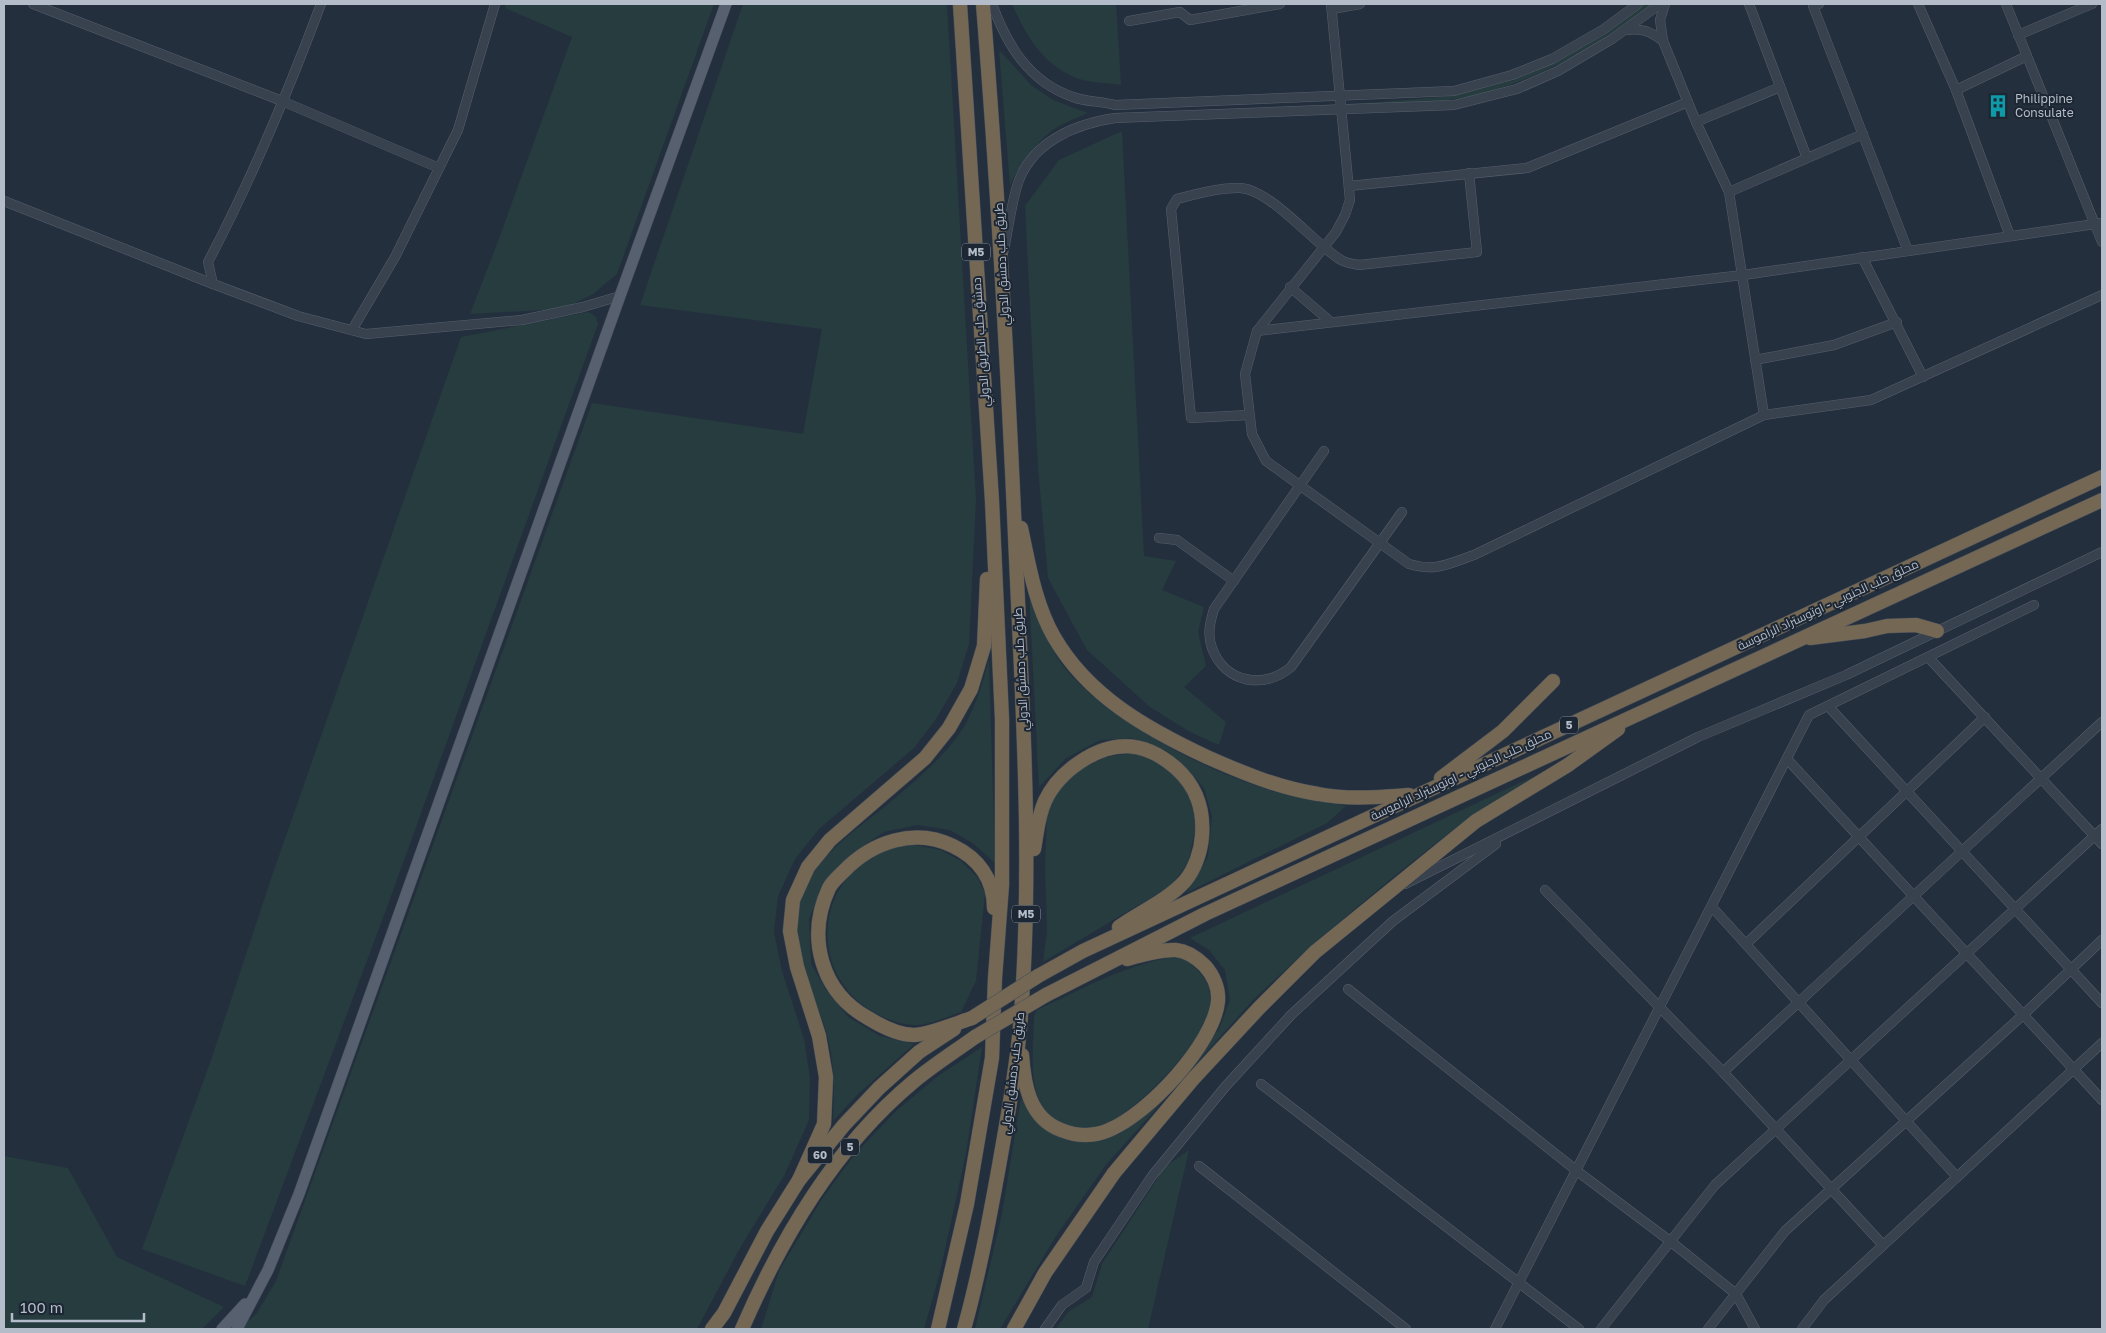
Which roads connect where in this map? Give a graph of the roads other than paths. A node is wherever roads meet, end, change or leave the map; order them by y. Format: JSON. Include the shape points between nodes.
{"nodes":[{"id":1,"x":32,"y":4,"type":"edge"},
{"id":2,"x":321,"y":4,"type":"edge"},
{"id":3,"x":495,"y":4,"type":"edge"},
{"id":4,"x":726,"y":4,"type":"edge"},
{"id":5,"x":960,"y":4,"type":"edge"},
{"id":6,"x":983,"y":4,"type":"edge"},
{"id":7,"x":992,"y":4,"type":"edge"},
{"id":8,"x":1280,"y":4,"type":"edge"},
{"id":9,"x":1360,"y":4,"type":"edge"},
{"id":10,"x":1638,"y":4,"type":"edge"},
{"id":11,"x":1660,"y":4,"type":"edge"},
{"id":12,"x":1665,"y":4,"type":"edge"},
{"id":13,"x":1749,"y":4,"type":"edge"},
{"id":14,"x":1818,"y":4,"type":"edge"},
{"id":15,"x":1918,"y":4,"type":"edge"},
{"id":16,"x":2006,"y":4,"type":"edge"},
{"id":17,"x":2092,"y":4,"type":"edge"},
{"id":18,"x":1332,"y":6,"type":"edge"},
{"id":19,"x":1129,"y":21,"type":"dead end"},
{"id":20,"x":1625,"y":30,"type":"junction"},
{"id":21,"x":2018,"y":35,"type":"junction"},
{"id":22,"x":1663,"y":41,"type":"junction"},
{"id":23,"x":2027,"y":56,"type":"junction"},
{"id":24,"x":1780,"y":87,"type":"junction"},
{"id":25,"x":1956,"y":90,"type":"junction"},
{"id":26,"x":1339,"y":95,"type":"junction"},
{"id":27,"x":282,"y":101,"type":"junction"},
{"id":28,"x":1105,"y":102,"type":"junction"},
{"id":29,"x":1688,"y":102,"type":"junction"},
{"id":30,"x":1341,"y":109,"type":"junction"},
{"id":31,"x":1106,"y":120,"type":"junction"},
{"id":32,"x":1696,"y":122,"type":"junction"},
{"id":33,"x":1863,"y":134,"type":"junction"},
{"id":34,"x":1807,"y":158,"type":"junction"},
{"id":35,"x":439,"y":168,"type":"junction"},
{"id":36,"x":1469,"y":173,"type":"junction"},
{"id":37,"x":1349,"y":186,"type":"junction"},
{"id":38,"x":1729,"y":192,"type":"junction"},
{"id":39,"x":4,"y":200,"type":"edge"},
{"id":40,"x":2099,"y":223,"type":"edge"},
{"id":41,"x":2010,"y":236,"type":"junction"},
{"id":42,"x":2102,"y":242,"type":"edge"},
{"id":43,"x":1324,"y":246,"type":"junction"},
{"id":44,"x":1908,"y":251,"type":"junction"},
{"id":45,"x":1862,"y":257,"type":"junction"},
{"id":46,"x":1002,"y":260,"type":"junction"},
{"id":47,"x":1743,"y":275,"type":"junction"},
{"id":48,"x":214,"y":284,"type":"junction"},
{"id":49,"x":1290,"y":288,"type":"junction"},
{"id":50,"x":2102,"y":295,"type":"edge"},
{"id":51,"x":620,"y":296,"type":"junction"},
{"id":52,"x":1331,"y":322,"type":"junction"},
{"id":53,"x":1897,"y":322,"type":"junction"},
{"id":54,"x":352,"y":330,"type":"junction"},
{"id":55,"x":1257,"y":331,"type":"junction"},
{"id":56,"x":1755,"y":360,"type":"junction"},
{"id":57,"x":1923,"y":377,"type":"junction"},
{"id":58,"x":1249,"y":415,"type":"junction"},
{"id":59,"x":1764,"y":415,"type":"junction"},
{"id":60,"x":1324,"y":451,"type":"dead end"},
{"id":61,"x":2102,"y":477,"type":"edge"},
{"id":62,"x":1300,"y":486,"type":"junction"},
{"id":63,"x":1013,"y":494,"type":"junction"},
{"id":64,"x":2102,"y":500,"type":"edge"},
{"id":65,"x":992,"y":501,"type":"junction"},
{"id":66,"x":1402,"y":512,"type":"dead end"},
{"id":67,"x":1159,"y":538,"type":"dead end"},
{"id":68,"x":1380,"y":543,"type":"junction"},
{"id":69,"x":2102,"y":552,"type":"edge"},
{"id":70,"x":1234,"y":580,"type":"junction"},
{"id":71,"x":2034,"y":605,"type":"dead end"},
{"id":72,"x":1937,"y":631,"type":"junction"},
{"id":73,"x":1797,"y":640,"type":"junction"},
{"id":74,"x":1928,"y":657,"type":"junction"},
{"id":75,"x":1552,"y":681,"type":"dead end"},
{"id":76,"x":1828,"y":706,"type":"junction"},
{"id":77,"x":1647,"y":709,"type":"junction"},
{"id":78,"x":1984,"y":717,"type":"junction"},
{"id":79,"x":2102,"y":722,"type":"edge"},
{"id":80,"x":1787,"y":759,"type":"junction"},
{"id":81,"x":2041,"y":778,"type":"junction"},
{"id":82,"x":1907,"y":791,"type":"junction"},
{"id":83,"x":1420,"y":794,"type":"junction"},
{"id":84,"x":1516,"y":829,"type":"junction"},
{"id":85,"x":2102,"y":829,"type":"edge"},
{"id":86,"x":1859,"y":836,"type":"junction"},
{"id":87,"x":2095,"y":836,"type":"junction"},
{"id":88,"x":2102,"y":844,"type":"edge"},
{"id":89,"x":1962,"y":851,"type":"junction"},
{"id":90,"x":1545,"y":890,"type":"dead end"},
{"id":91,"x":1385,"y":894,"type":"junction"},
{"id":92,"x":1914,"y":896,"type":"junction"},
{"id":93,"x":1027,"y":900,"type":"junction"},
{"id":94,"x":1712,"y":907,"type":"junction"},
{"id":95,"x":2015,"y":909,"type":"junction"},
{"id":96,"x":2102,"y":940,"type":"edge"},
{"id":97,"x":1746,"y":944,"type":"junction"},
{"id":98,"x":1083,"y":951,"type":"junction"},
{"id":99,"x":1966,"y":954,"type":"junction"},
{"id":100,"x":2071,"y":969,"type":"junction"},
{"id":101,"x":1089,"y":972,"type":"junction"},
{"id":102,"x":995,"y":978,"type":"junction"},
{"id":103,"x":1348,"y":989,"type":"dead end"},
{"id":104,"x":1799,"y":1002,"type":"junction"},
{"id":105,"x":2102,"y":1003,"type":"edge"},
{"id":106,"x":1661,"y":1007,"type":"junction"},
{"id":107,"x":2024,"y":1014,"type":"junction"},
{"id":108,"x":972,"y":1018,"type":"junction"},
{"id":109,"x":1020,"y":1029,"type":"junction"},
{"id":110,"x":2102,"y":1043,"type":"edge"},
{"id":111,"x":1851,"y":1060,"type":"junction"},
{"id":112,"x":2074,"y":1069,"type":"junction"},
{"id":113,"x":1723,"y":1072,"type":"junction"},
{"id":114,"x":1261,"y":1084,"type":"dead end"},
{"id":115,"x":2102,"y":1100,"type":"edge"},
{"id":116,"x":1907,"y":1120,"type":"junction"},
{"id":117,"x":1776,"y":1129,"type":"junction"},
{"id":118,"x":1199,"y":1166,"type":"dead end"},
{"id":119,"x":1576,"y":1171,"type":"junction"},
{"id":120,"x":1957,"y":1176,"type":"junction"},
{"id":121,"x":799,"y":1180,"type":"junction"},
{"id":122,"x":1831,"y":1189,"type":"junction"},
{"id":123,"x":1670,"y":1241,"type":"junction"},
{"id":124,"x":1883,"y":1245,"type":"junction"},
{"id":125,"x":1519,"y":1283,"type":"junction"},
{"id":126,"x":760,"y":1286,"type":"junction"},
{"id":127,"x":254,"y":1293,"type":"junction"},
{"id":128,"x":1736,"y":1294,"type":"junction"},
{"id":129,"x":222,"y":1329,"type":"edge"},
{"id":130,"x":237,"y":1329,"type":"edge"},
{"id":131,"x":712,"y":1329,"type":"edge"},
{"id":132,"x":742,"y":1329,"type":"edge"},
{"id":133,"x":748,"y":1329,"type":"edge"},
{"id":134,"x":938,"y":1329,"type":"edge"},
{"id":135,"x":964,"y":1329,"type":"edge"},
{"id":136,"x":1014,"y":1329,"type":"edge"},
{"id":137,"x":1045,"y":1329,"type":"edge"},
{"id":138,"x":1406,"y":1329,"type":"edge"},
{"id":139,"x":1495,"y":1329,"type":"edge"},
{"id":140,"x":1579,"y":1329,"type":"edge"},
{"id":141,"x":1601,"y":1329,"type":"edge"},
{"id":142,"x":1708,"y":1329,"type":"edge"},
{"id":143,"x":1755,"y":1329,"type":"edge"},
{"id":144,"x":1802,"y":1329,"type":"edge"}],
"edges":[{"from":1,"to":27,"type":"street"},
{"from":2,"to":27,"type":"street"},
{"from":3,"to":35,"type":"street","via":[[458,130]]},
{"from":4,"to":51,"type":"main road"},
{"from":5,"to":65,"type":"highway","name":"دمشق حلب الطريق الدولي","number":"M5"},
{"from":6,"to":46,"type":"highway","name":"طريق حلب دمشق الدولي","number":"M5"},
{"from":7,"to":28,"type":"street","via":[[1013,51],[1039,79],[1073,98]]},
{"from":8,"to":19,"type":"street","via":[[1190,20],[1180,12]]},
{"from":9,"to":18,"type":"street"},
{"from":10,"to":26,"type":"street","via":[[1596,34],[1552,59],[1512,75],[1454,91]]},
{"from":11,"to":20,"type":"street"},
{"from":12,"to":22,"type":"street","via":[[1660,20]]},
{"from":13,"to":24,"type":"street"},
{"from":14,"to":33,"type":"street","via":[[1813,6]]},
{"from":15,"to":25,"type":"street"},
{"from":16,"to":21,"type":"street"},
{"from":17,"to":21,"type":"street"},
{"from":18,"to":26,"type":"street"},
{"from":20,"to":22,"type":"street","via":[[1647,30]]},
{"from":20,"to":30,"type":"street","via":[[1558,71],[1516,89],[1454,105]]},
{"from":21,"to":23,"type":"street"},
{"from":22,"to":29,"type":"street"},
{"from":23,"to":25,"type":"street"},
{"from":23,"to":40,"type":"street"},
{"from":24,"to":32,"type":"street"},
{"from":24,"to":34,"type":"street"},
{"from":25,"to":41,"type":"street"},
{"from":26,"to":28,"type":"street","via":[[1115,105]]},
{"from":26,"to":30,"type":"street"},
{"from":27,"to":35,"type":"street"},
{"from":27,"to":48,"type":"street","via":[[234,214],[208,262]]},
{"from":28,"to":31,"type":"street"},
{"from":29,"to":32,"type":"street"},
{"from":29,"to":36,"type":"street","via":[[1527,168]]},
{"from":30,"to":31,"type":"street"},
{"from":30,"to":37,"type":"street"},
{"from":31,"to":46,"type":"street","via":[[1082,124],[1054,138],[1031,159],[1018,184]]},
{"from":32,"to":38,"type":"street"},
{"from":33,"to":34,"type":"street"},
{"from":33,"to":44,"type":"street"},
{"from":34,"to":38,"type":"street"},
{"from":35,"to":54,"type":"street","via":[[395,257]]},
{"from":36,"to":37,"type":"street"},
{"from":36,"to":43,"type":"street","via":[[1477,252],[1359,265],[1342,261]]},
{"from":37,"to":43,"type":"street","via":[[1350,200],[1345,215]]},
{"from":38,"to":47,"type":"street"},
{"from":39,"to":48,"type":"street"},
{"from":40,"to":41,"type":"street"},
{"from":40,"to":42,"type":"street"},
{"from":41,"to":44,"type":"street"},
{"from":43,"to":49,"type":"street"},
{"from":43,"to":58,"type":"street","via":[[1252,190],[1238,188],[1197,194],[1177,199],[1171,209],[1191,418]]},
{"from":44,"to":45,"type":"street"},
{"from":45,"to":47,"type":"street"},
{"from":45,"to":53,"type":"street"},
{"from":46,"to":63,"type":"highway","name":"طريق حلب دمشق الدولي","number":"M5"},
{"from":47,"to":52,"type":"street"},
{"from":47,"to":56,"type":"street"},
{"from":48,"to":54,"type":"street","via":[[298,316]]},
{"from":49,"to":52,"type":"street"},
{"from":49,"to":55,"type":"street"},
{"from":50,"to":57,"type":"street"},
{"from":51,"to":54,"type":"street","via":[[522,320],[366,334]]},
{"from":51,"to":127,"type":"main road","via":[[299,1194],[268,1270]]},
{"from":52,"to":55,"type":"street"},
{"from":53,"to":56,"type":"street","via":[[1834,345]]},
{"from":53,"to":57,"type":"street"},
{"from":55,"to":58,"type":"street","via":[[1245,374]]},
{"from":56,"to":59,"type":"street"},
{"from":57,"to":59,"type":"street","via":[[1871,400]]},
{"from":58,"to":62,"type":"street","via":[[1252,434],[1266,461]]},
{"from":59,"to":68,"type":"street","via":[[1474,555],[1444,565],[1426,569],[1408,564]]},
{"from":60,"to":62,"type":"street"},
{"from":61,"to":83,"type":"highway","name":"محلق حلب الجنوبي - اوتوستراد الراموسة","number":"5"},
{"from":62,"to":68,"type":"street"},
{"from":62,"to":70,"type":"street"},
{"from":63,"to":83,"type":"highway","via":[[1032,578],[1054,636],[1088,682],[1110,702],[1178,744],[1267,782],[1343,797]]},
{"from":63,"to":93,"type":"highway","name":"طريق حلب دمشق الدولي","number":"M5","via":[[1023,682]]},
{"from":64,"to":73,"type":"highway","name":"محلق حلب الجنوبي - اوتوستراد الراموسة","number":"5"},
{"from":65,"to":102,"type":"highway","name":"طريق حلب دمشق الدولي","number":"M5","via":[[1002,729],[1002,886]]},
{"from":65,"to":121,"type":"highway","via":[[984,646],[971,689],[949,728],[925,758],[830,840],[808,867],[793,900],[790,931],[797,967],[819,1036],[826,1077],[824,1124]]},
{"from":66,"to":68,"type":"street"},
{"from":67,"to":70,"type":"street","via":[[1177,540]]},
{"from":68,"to":70,"type":"street","via":[[1297,661],[1287,670],[1262,682],[1244,680],[1228,672],[1211,646],[1209,627],[1214,609]]},
{"from":69,"to":72,"type":"street"},
{"from":71,"to":74,"type":"street"},
{"from":72,"to":73,"type":"highway","via":[[1916,625],[1887,626]]},
{"from":72,"to":84,"type":"street","via":[[1846,675],[1698,737]]},
{"from":73,"to":77,"type":"highway","name":"محلق حلب الجنوبي - اوتوستراد الراموسة","number":"5"},
{"from":74,"to":76,"type":"street"},
{"from":74,"to":78,"type":"street"},
{"from":75,"to":83,"type":"highway","via":[[1503,731]]},
{"from":76,"to":80,"type":"street","via":[[1809,715]]},
{"from":76,"to":82,"type":"street"},
{"from":77,"to":91,"type":"highway","via":[[1568,765],[1476,821]]},
{"from":77,"to":101,"type":"highway","name":"محلق حلب الجنوبي - اوتوستراد الراموسة","number":"5","via":[[1205,914]]},
{"from":78,"to":81,"type":"street"},
{"from":78,"to":82,"type":"street"},
{"from":79,"to":81,"type":"street"},
{"from":80,"to":86,"type":"street"},
{"from":80,"to":94,"type":"street"},
{"from":81,"to":87,"type":"street"},
{"from":81,"to":89,"type":"street"},
{"from":82,"to":86,"type":"street"},
{"from":82,"to":89,"type":"street"},
{"from":83,"to":98,"type":"highway","name":"محلق حلب الجنوبي - اوتوستراد الراموسة","number":"5"},
{"from":84,"to":91,"type":"street"},
{"from":84,"to":137,"type":"street","via":[[1393,921],[1291,1015],[1224,1088],[1152,1176],[1094,1262],[1086,1288],[1062,1305]]},
{"from":85,"to":87,"type":"street"},
{"from":86,"to":92,"type":"street"},
{"from":86,"to":97,"type":"street"},
{"from":87,"to":88,"type":"street"},
{"from":87,"to":95,"type":"street"},
{"from":89,"to":92,"type":"street"},
{"from":89,"to":95,"type":"street"},
{"from":90,"to":106,"type":"street"},
{"from":91,"to":136,"type":"highway","via":[[1315,952],[1193,1079],[1114,1173],[1045,1273]]},
{"from":92,"to":99,"type":"street"},
{"from":92,"to":104,"type":"street"},
{"from":93,"to":98,"type":"highway","via":[[1039,816],[1050,791],[1071,768],[1104,749],[1131,746],[1153,752],[1182,774],[1197,794],[1203,824],[1194,867],[1176,890]]},
{"from":93,"to":109,"type":"highway","name":"طريق حلب دمشق الدولي","number":"M5"},
{"from":94,"to":97,"type":"street"},
{"from":94,"to":106,"type":"street"},
{"from":95,"to":99,"type":"street"},
{"from":95,"to":100,"type":"street"},
{"from":96,"to":100,"type":"street"},
{"from":97,"to":104,"type":"street"},
{"from":98,"to":108,"type":"highway","name":"محلق حلب الجنوبي - اوتوستراد الراموسة","number":"5","bridge":true},
{"from":99,"to":107,"type":"street"},
{"from":99,"to":111,"type":"street"},
{"from":100,"to":105,"type":"street"},
{"from":100,"to":107,"type":"street"},
{"from":101,"to":109,"type":"highway","via":[[1126,959],[1175,950],[1198,959],[1213,979],[1218,1000],[1211,1025],[1176,1075],[1148,1105],[1123,1123],[1094,1135],[1055,1128],[1030,1101],[1025,1087]]},
{"from":101,"to":126,"type":"highway","name":"محلق حلب الجنوبي - اوتوستراد الراموسة","number":"5","bridge":true,"via":[[975,1037],[913,1082],[866,1128],[822,1181]]},
{"from":102,"to":108,"type":"highway","via":[[994,895],[984,870],[968,853],[945,842],[916,836],[886,841],[856,859],[830,887],[818,921],[820,960],[832,986],[854,1010],[886,1029],[914,1035]]},
{"from":102,"to":134,"type":"highway","name":"طريق حلب دمشق الدولي","number":"M5","via":[[992,1058],[967,1204]]},
{"from":103,"to":119,"type":"street"},
{"from":104,"to":111,"type":"street"},
{"from":104,"to":113,"type":"street"},
{"from":106,"to":113,"type":"street"},
{"from":106,"to":119,"type":"street"},
{"from":107,"to":112,"type":"street"},
{"from":107,"to":116,"type":"street"},
{"from":108,"to":121,"type":"highway","number":"60","via":[[919,1052],[879,1088]]},
{"from":109,"to":135,"type":"highway","name":"طريق حلب دمشق الدولي","number":"M5","via":[[983,1258]]},
{"from":110,"to":112,"type":"street"},
{"from":111,"to":116,"type":"street"},
{"from":111,"to":117,"type":"street"},
{"from":112,"to":115,"type":"street"},
{"from":112,"to":120,"type":"street"},
{"from":113,"to":117,"type":"street"},
{"from":114,"to":125,"type":"street"},
{"from":116,"to":120,"type":"street"},
{"from":116,"to":122,"type":"street"},
{"from":117,"to":122,"type":"street"},
{"from":117,"to":123,"type":"street","via":[[1715,1185]]},
{"from":118,"to":138,"type":"street"},
{"from":119,"to":123,"type":"street"},
{"from":119,"to":125,"type":"street"},
{"from":120,"to":124,"type":"street"},
{"from":121,"to":131,"type":"highway","number":"60","via":[[767,1231],[724,1314]]},
{"from":122,"to":124,"type":"street"},
{"from":122,"to":128,"type":"street","via":[[1785,1231]]},
{"from":123,"to":128,"type":"street"},
{"from":123,"to":141,"type":"street"},
{"from":124,"to":144,"type":"street","via":[[1824,1300]]},
{"from":125,"to":139,"type":"street"},
{"from":125,"to":140,"type":"street"},
{"from":126,"to":132,"type":"highway"},
{"from":126,"to":133,"type":"highway"},
{"from":127,"to":129,"type":"main road"},
{"from":127,"to":130,"type":"main road"},
{"from":128,"to":142,"type":"street"},
{"from":128,"to":143,"type":"street"}]}
